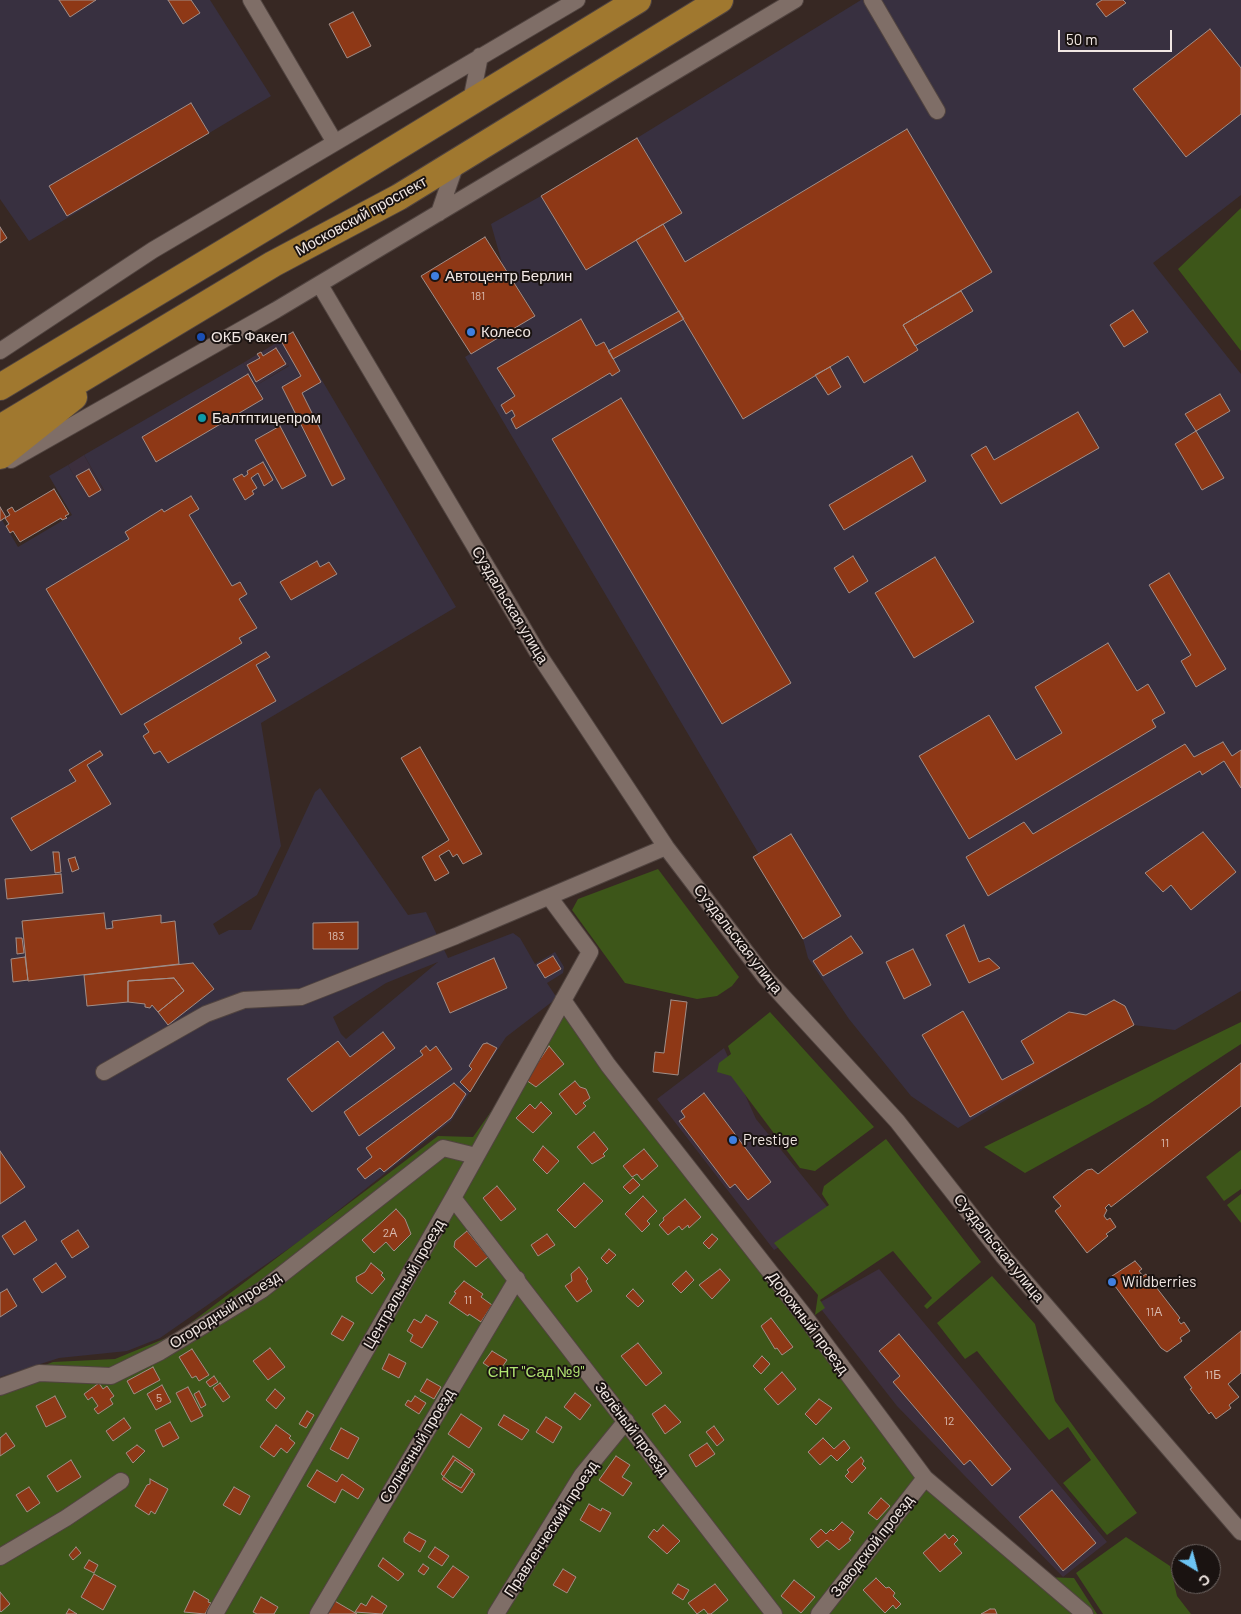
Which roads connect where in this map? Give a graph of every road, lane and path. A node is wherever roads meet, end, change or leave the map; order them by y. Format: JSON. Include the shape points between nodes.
{"nodes":[{"id":1,"x":251,"y":0,"type":"edge"},
{"id":2,"x":577,"y":0,"type":"edge"},
{"id":3,"x":638,"y":0,"type":"edge"},
{"id":4,"x":720,"y":0,"type":"edge"},
{"id":5,"x":795,"y":0,"type":"edge"},
{"id":6,"x":872,"y":0,"type":"edge"},
{"id":7,"x":480,"y":56,"type":"junction"},
{"id":8,"x":471,"y":101,"type":"junction"},
{"id":9,"x":937,"y":111,"type":"dead end"},
{"id":10,"x":334,"y":141,"type":"junction"},
{"id":11,"x":457,"y":161,"type":"junction"},
{"id":12,"x":439,"y":213,"type":"junction"},
{"id":13,"x":320,"y":285,"type":"junction"},
{"id":14,"x":103,"y":324,"type":"junction"},
{"id":15,"x":138,"y":344,"type":"junction"},
{"id":16,"x":0,"y":351,"type":"edge"},
{"id":17,"x":0,"y":370,"type":"edge"},
{"id":18,"x":0,"y":387,"type":"edge"},
{"id":19,"x":0,"y":428,"type":"edge"},
{"id":20,"x":0,"y":456,"type":"edge"},
{"id":21,"x":0,"y":466,"type":"edge"},
{"id":22,"x":666,"y":847,"type":"junction"},
{"id":23,"x":550,"y":898,"type":"junction"},
{"id":24,"x":563,"y":1000,"type":"junction"},
{"id":25,"x":104,"y":1072,"type":"dead end"},
{"id":26,"x":476,"y":1156,"type":"junction"},
{"id":27,"x":453,"y":1198,"type":"junction"},
{"id":28,"x":517,"y":1278,"type":"junction"},
{"id":29,"x":0,"y":1388,"type":"edge"},
{"id":30,"x":626,"y":1421,"type":"junction"},
{"id":31,"x":925,"y":1478,"type":"junction"},
{"id":32,"x":121,"y":1481,"type":"dead end"},
{"id":33,"x":1241,"y":1532,"type":"edge"},
{"id":34,"x":0,"y":1557,"type":"edge"},
{"id":35,"x":215,"y":1614,"type":"edge"},
{"id":36,"x":318,"y":1614,"type":"edge"},
{"id":37,"x":496,"y":1614,"type":"edge"},
{"id":38,"x":774,"y":1614,"type":"edge"},
{"id":39,"x":819,"y":1614,"type":"edge"},
{"id":40,"x":1086,"y":1614,"type":"edge"}],
"edges":[{"from":1,"to":10,"type":"street"},
{"from":2,"to":7,"type":"street"},
{"from":3,"to":8,"type":"main road"},
{"from":4,"to":11,"type":"main road","name":"Московский проспект"},
{"from":5,"to":12,"type":"street"},
{"from":6,"to":9,"type":"street"},
{"from":7,"to":8,"type":"street"},
{"from":7,"to":10,"type":"street"},
{"from":8,"to":14,"type":"main road"},
{"from":10,"to":16,"type":"street","via":[[153,250]]},
{"from":11,"to":12,"type":"street"},
{"from":11,"to":15,"type":"main road","name":"Московский проспект"},
{"from":12,"to":13,"type":"street"},
{"from":13,"to":21,"type":"street"},
{"from":13,"to":22,"type":"street","name":"Суздальская улица","via":[[539,655]]},
{"from":14,"to":17,"type":"main road"},
{"from":14,"to":18,"type":"main road"},
{"from":15,"to":19,"type":"main road","name":"Московский проспект"},
{"from":15,"to":20,"type":"main road"},
{"from":22,"to":23,"type":"street"},
{"from":22,"to":33,"type":"street","name":"Суздальская улица","via":[[765,977],[897,1121],[1003,1256]]},
{"from":23,"to":24,"type":"street","name":"Центральный проезд","via":[[590,952]]},
{"from":23,"to":25,"type":"street","via":[[301,997],[244,1000],[206,1014]]},
{"from":24,"to":26,"type":"street","name":"Центральный проезд"},
{"from":24,"to":31,"type":"street","name":"Дорожный проезд","via":[[608,1065],[803,1314]]},
{"from":26,"to":27,"type":"street","name":"Центральный проезд"},
{"from":26,"to":29,"type":"street","name":"Огородный проезд","via":[[443,1148],[262,1290],[160,1352],[111,1376],[39,1373]]},
{"from":27,"to":28,"type":"street","name":"Зелёный проезд"},
{"from":27,"to":35,"type":"street","name":"Центральный проезд"},
{"from":28,"to":30,"type":"street","name":"Зелёный проезд"},
{"from":28,"to":36,"type":"street","name":"Солнечный проезд"},
{"from":30,"to":37,"type":"street","name":"Правленческий проезд","via":[[582,1475]]},
{"from":30,"to":38,"type":"street","name":"Зелёный проезд"},
{"from":31,"to":39,"type":"street","name":"Заводской проезд"},
{"from":31,"to":40,"type":"street","name":"Дорожный проезд"},
{"from":32,"to":34,"type":"street"}]}
